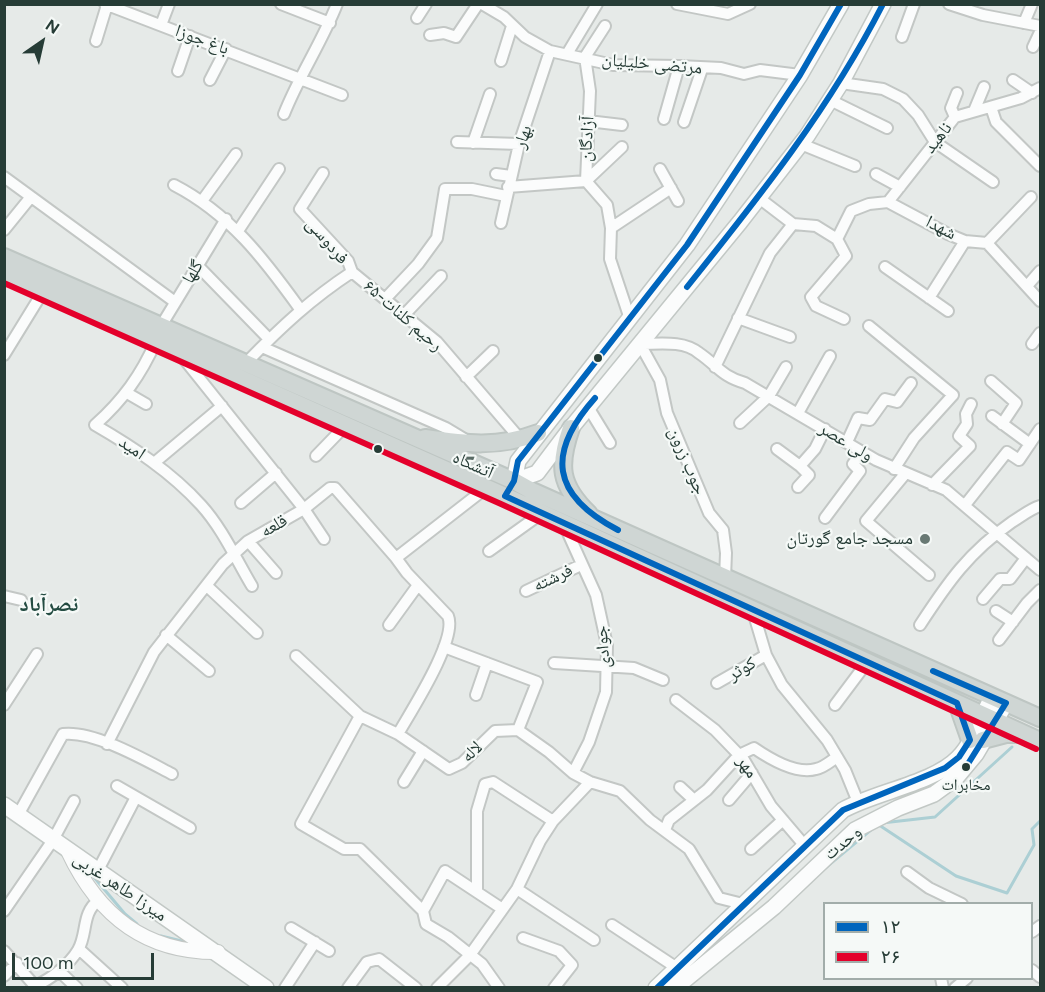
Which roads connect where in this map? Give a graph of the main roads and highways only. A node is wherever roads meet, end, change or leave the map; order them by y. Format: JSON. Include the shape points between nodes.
{"nodes":[{"id":1,"x":841,"y":4,"type":"edge"},
{"id":2,"x":883,"y":4,"type":"edge"},
{"id":3,"x":687,"y":244,"type":"junction"},
{"id":4,"x":4,"y":257,"type":"edge"},
{"id":5,"x":709,"y":260,"type":"junction"},
{"id":6,"x":4,"y":273,"type":"edge"},
{"id":7,"x":31,"y":276,"type":"junction"},
{"id":8,"x":159,"y":333,"type":"junction"},
{"id":9,"x":588,"y":371,"type":"junction"},
{"id":10,"x":606,"y":385,"type":"junction"},
{"id":11,"x":571,"y":428,"type":"junction"},
{"id":12,"x":538,"y":433,"type":"junction"},
{"id":13,"x":408,"y":436,"type":"junction"},
{"id":14,"x":513,"y":481,"type":"junction"},
{"id":15,"x":505,"y":496,"type":"junction"},
{"id":16,"x":597,"y":520,"type":"junction"},
{"id":17,"x":999,"y":700,"type":"junction"},
{"id":18,"x":957,"y":703,"type":"junction"},
{"id":19,"x":989,"y":718,"type":"junction"},
{"id":20,"x":1041,"y":718,"type":"edge"},
{"id":21,"x":1024,"y":734,"type":"junction"},
{"id":22,"x":976,"y":740,"type":"junction"},
{"id":23,"x":1041,"y":741,"type":"edge"},
{"id":24,"x":4,"y":806,"type":"edge"},
{"id":25,"x":769,"y":880,"type":"junction"},
{"id":26,"x":788,"y":894,"type":"junction"},
{"id":27,"x":745,"y":902,"type":"junction"},
{"id":28,"x":760,"y":917,"type":"junction"},
{"id":29,"x":266,"y":987,"type":"edge"},
{"id":30,"x":656,"y":987,"type":"edge"},
{"id":31,"x":675,"y":987,"type":"edge"}],
"edges":[{"from":1,"to":3,"type":"main road","via":[[800,75]]},
{"from":2,"to":5,"type":"main road","via":[[841,83],[801,144]]},
{"from":3,"to":5,"type":"main road"},
{"from":3,"to":9,"type":"main road"},
{"from":4,"to":7,"type":"main road","name":"آتشگاه"},
{"from":5,"to":10,"type":"main road"},
{"from":6,"to":7,"type":"main road","name":"آتشگاه"},
{"from":7,"to":8,"type":"main road","name":"آتشگاه"},
{"from":7,"to":8,"type":"main road","name":"آتشگاه","via":[[44,290]]},
{"from":8,"to":13,"type":"main road","name":"آتشگاه","via":[[247,362]]},
{"from":8,"to":15,"type":"main road","name":"آتشگاه","via":[[176,350]]},
{"from":9,"to":10,"type":"main road","via":[[593,384]]},
{"from":9,"to":12,"type":"main road"},
{"from":10,"to":11,"type":"main road"},
{"from":11,"to":14,"type":"main road","via":[[537,473]]},
{"from":11,"to":16,"type":"main road","via":[[561,468],[567,487]]},
{"from":12,"to":13,"type":"main road","via":[[508,443],[471,444]]},
{"from":12,"to":14,"type":"main road","via":[[518,461]]},
{"from":13,"to":14,"type":"main road","name":"آتشگاه"},
{"from":14,"to":15,"type":"main road"},
{"from":14,"to":16,"type":"main road","name":"آتشگاه"},
{"from":15,"to":18,"type":"main road","name":"آتشگاه"},
{"from":16,"to":17,"type":"main road","name":"آتشگاه"},
{"from":17,"to":19,"type":"main road","name":"وحدت"},
{"from":17,"to":20,"type":"main road","name":"آتشگاه"},
{"from":18,"to":19,"type":"main road","name":"آتشگاه"},
{"from":18,"to":22,"type":"main road"},
{"from":19,"to":21,"type":"main road","name":"آتشگاه"},
{"from":19,"to":22,"type":"main road","name":"وحدت"},
{"from":21,"to":22,"type":"main road"},
{"from":21,"to":23,"type":"main road","name":"آتشگاه"},
{"from":22,"to":25,"type":"main road","name":"وحدت","via":[[943,769],[858,802],[833,819]]},
{"from":22,"to":26,"type":"main road","name":"وحدت","via":[[963,771],[944,789],[855,830]]},
{"from":24,"to":29,"type":"main road","name":"میرزا طاهر غربی"},
{"from":25,"to":26,"type":"main road","via":[[773,895]]},
{"from":25,"to":27,"type":"main road","name":"وحدت"},
{"from":26,"to":28,"type":"main road","name":"وحدت"},
{"from":27,"to":28,"type":"main road","via":[[759,900],[764,907]]},
{"from":27,"to":30,"type":"main road","name":"وحدت"},
{"from":28,"to":31,"type":"main road","name":"وحدت"}]}
